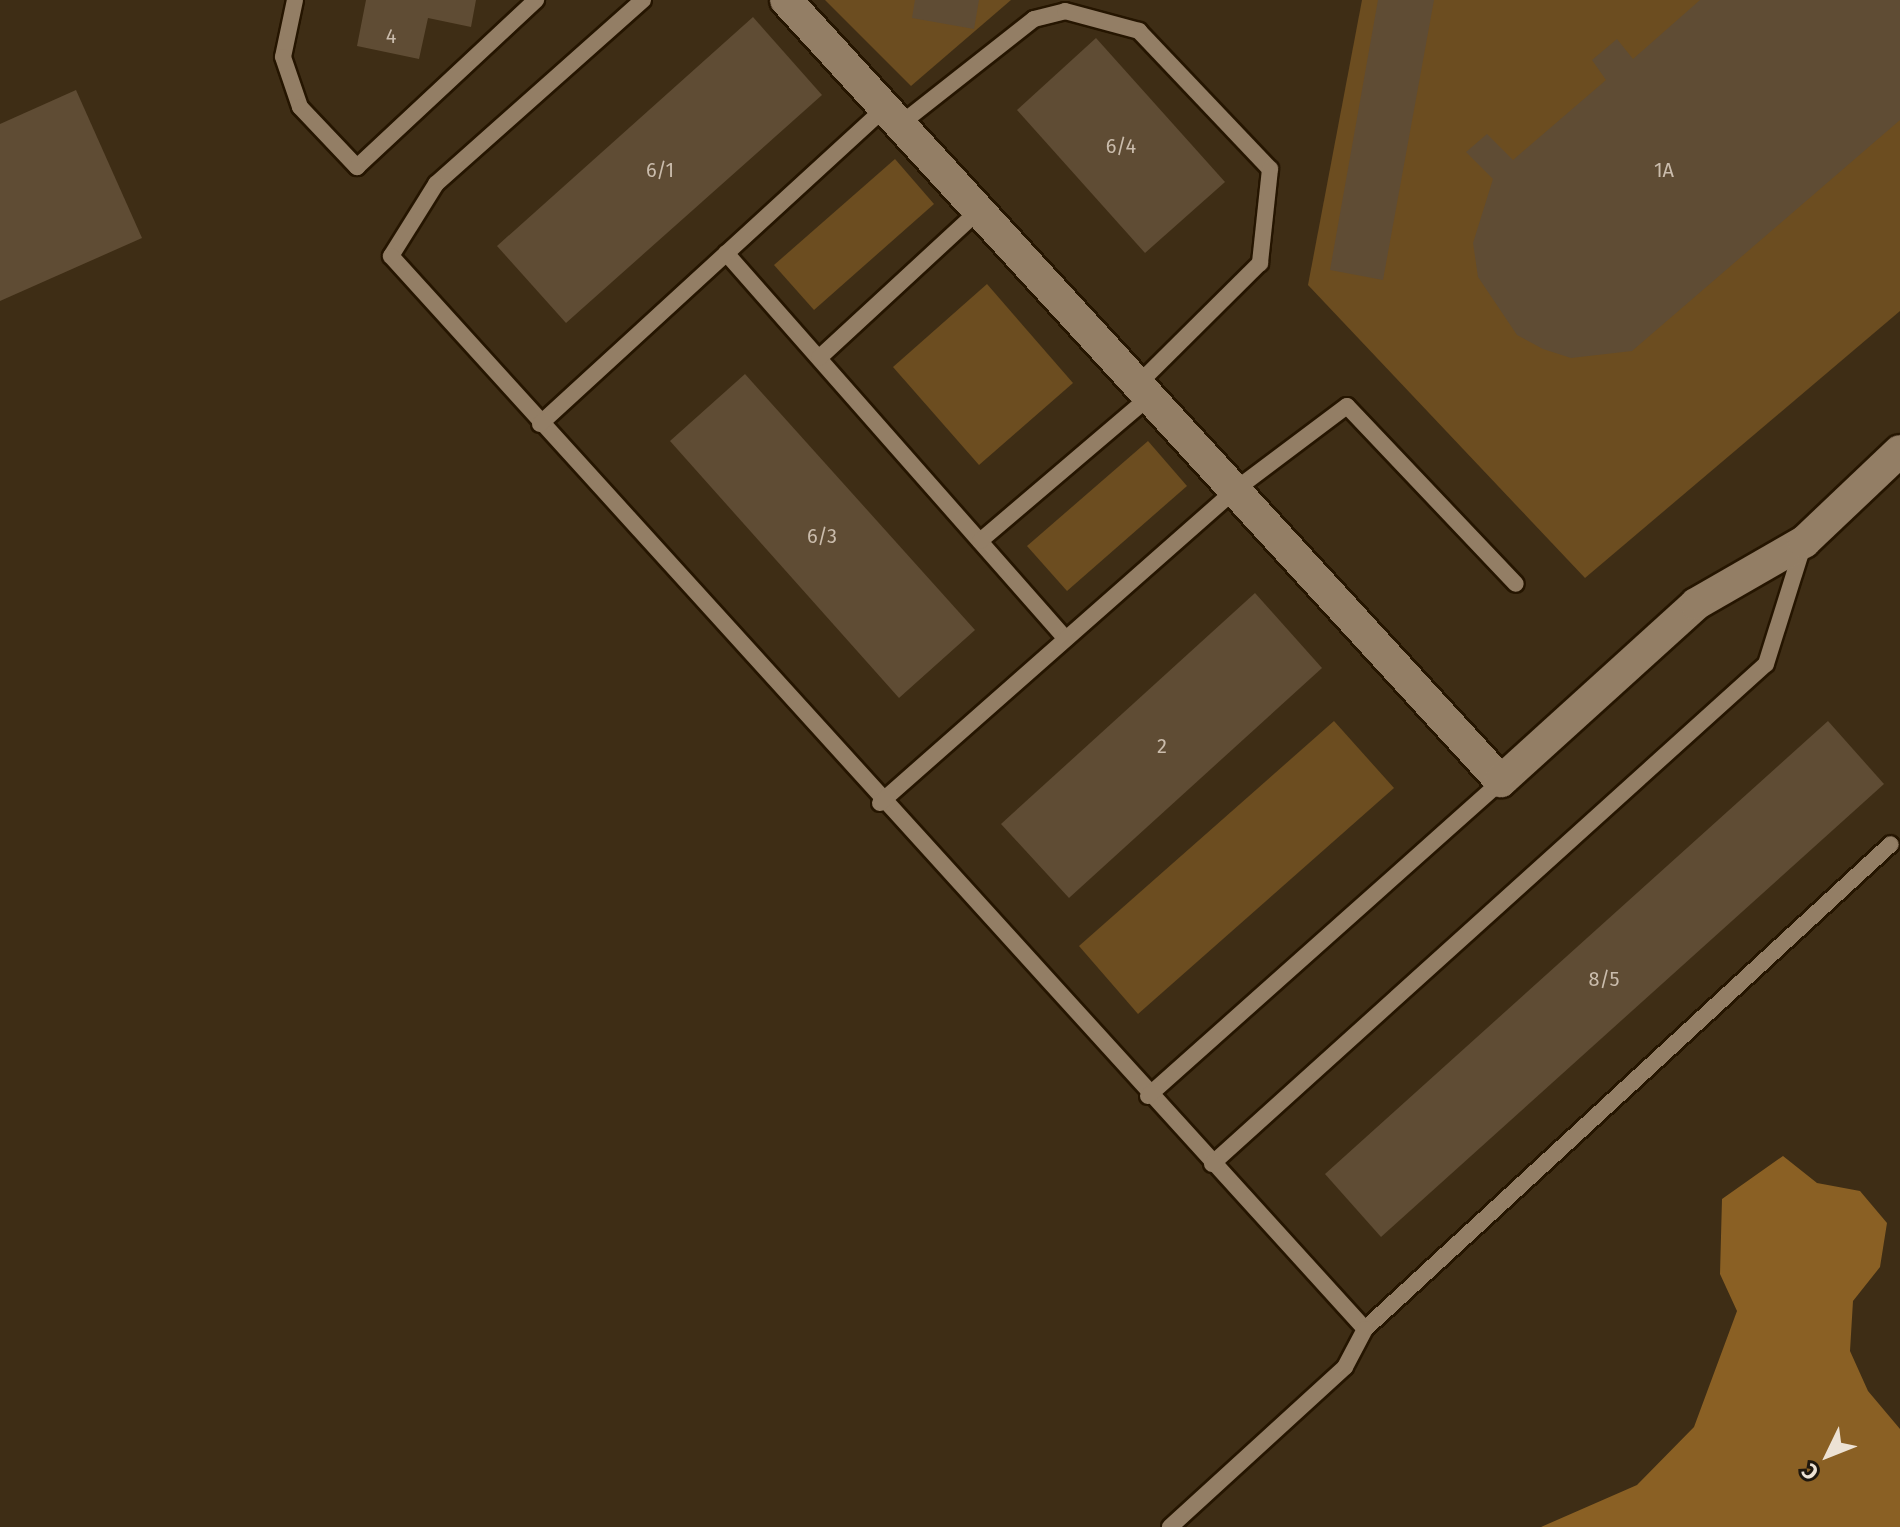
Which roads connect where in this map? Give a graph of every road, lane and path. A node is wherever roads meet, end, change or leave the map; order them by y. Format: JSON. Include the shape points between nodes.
{"nodes":[{"id":1,"x":295,"y":0,"type":"edge"},
{"id":2,"x":536,"y":0,"type":"edge"},
{"id":3,"x":643,"y":0,"type":"edge"},
{"id":4,"x":786,"y":0,"type":"edge"},
{"id":5,"x":891,"y":118,"type":"junction"},
{"id":6,"x":977,"y":212,"type":"junction"},
{"id":7,"x":726,"y":253,"type":"junction"},
{"id":8,"x":819,"y":358,"type":"junction"},
{"id":9,"x":1143,"y":391,"type":"junction"},
{"id":10,"x":540,"y":424,"type":"junction"},
{"id":11,"x":1900,"y":451,"type":"edge"},
{"id":12,"x":1235,"y":490,"type":"junction"},
{"id":13,"x":980,"y":541,"type":"junction"},
{"id":14,"x":1804,"y":542,"type":"junction"},
{"id":15,"x":1516,"y":584,"type":"dead end"},
{"id":16,"x":1066,"y":639,"type":"junction"},
{"id":17,"x":1501,"y":781,"type":"junction"},
{"id":18,"x":880,"y":803,"type":"junction"},
{"id":19,"x":1891,"y":844,"type":"dead end"},
{"id":20,"x":1148,"y":1096,"type":"junction"},
{"id":21,"x":1212,"y":1164,"type":"junction"},
{"id":22,"x":1365,"y":1329,"type":"junction"},
{"id":23,"x":1170,"y":1527,"type":"edge"}],
"edges":[{"from":1,"to":2,"type":"lane","via":[[283,57],[300,107],[357,167]]},
{"from":3,"to":10,"type":"lane","via":[[436,184],[391,256]]},
{"from":4,"to":5,"type":"street"},
{"from":5,"to":6,"type":"street"},
{"from":5,"to":7,"type":"lane"},
{"from":5,"to":9,"type":"lane","via":[[1034,19],[1065,11],[1139,31],[1270,169],[1260,263]]},
{"from":6,"to":8,"type":"lane"},
{"from":6,"to":9,"type":"street"},
{"from":7,"to":8,"type":"lane"},
{"from":7,"to":10,"type":"lane"},
{"from":8,"to":13,"type":"lane"},
{"from":9,"to":12,"type":"street"},
{"from":9,"to":13,"type":"lane"},
{"from":10,"to":18,"type":"lane"},
{"from":11,"to":14,"type":"street"},
{"from":12,"to":15,"type":"lane","via":[[1347,406]]},
{"from":12,"to":16,"type":"lane"},
{"from":12,"to":17,"type":"street"},
{"from":13,"to":16,"type":"lane"},
{"from":14,"to":17,"type":"street","via":[[1696,604]]},
{"from":14,"to":21,"type":"lane","via":[[1766,664]]},
{"from":16,"to":18,"type":"lane"},
{"from":17,"to":20,"type":"lane"},
{"from":18,"to":20,"type":"lane"},
{"from":19,"to":22,"type":"lane"},
{"from":20,"to":21,"type":"lane"},
{"from":21,"to":22,"type":"lane"},
{"from":22,"to":23,"type":"lane","via":[[1345,1367]]}]}
